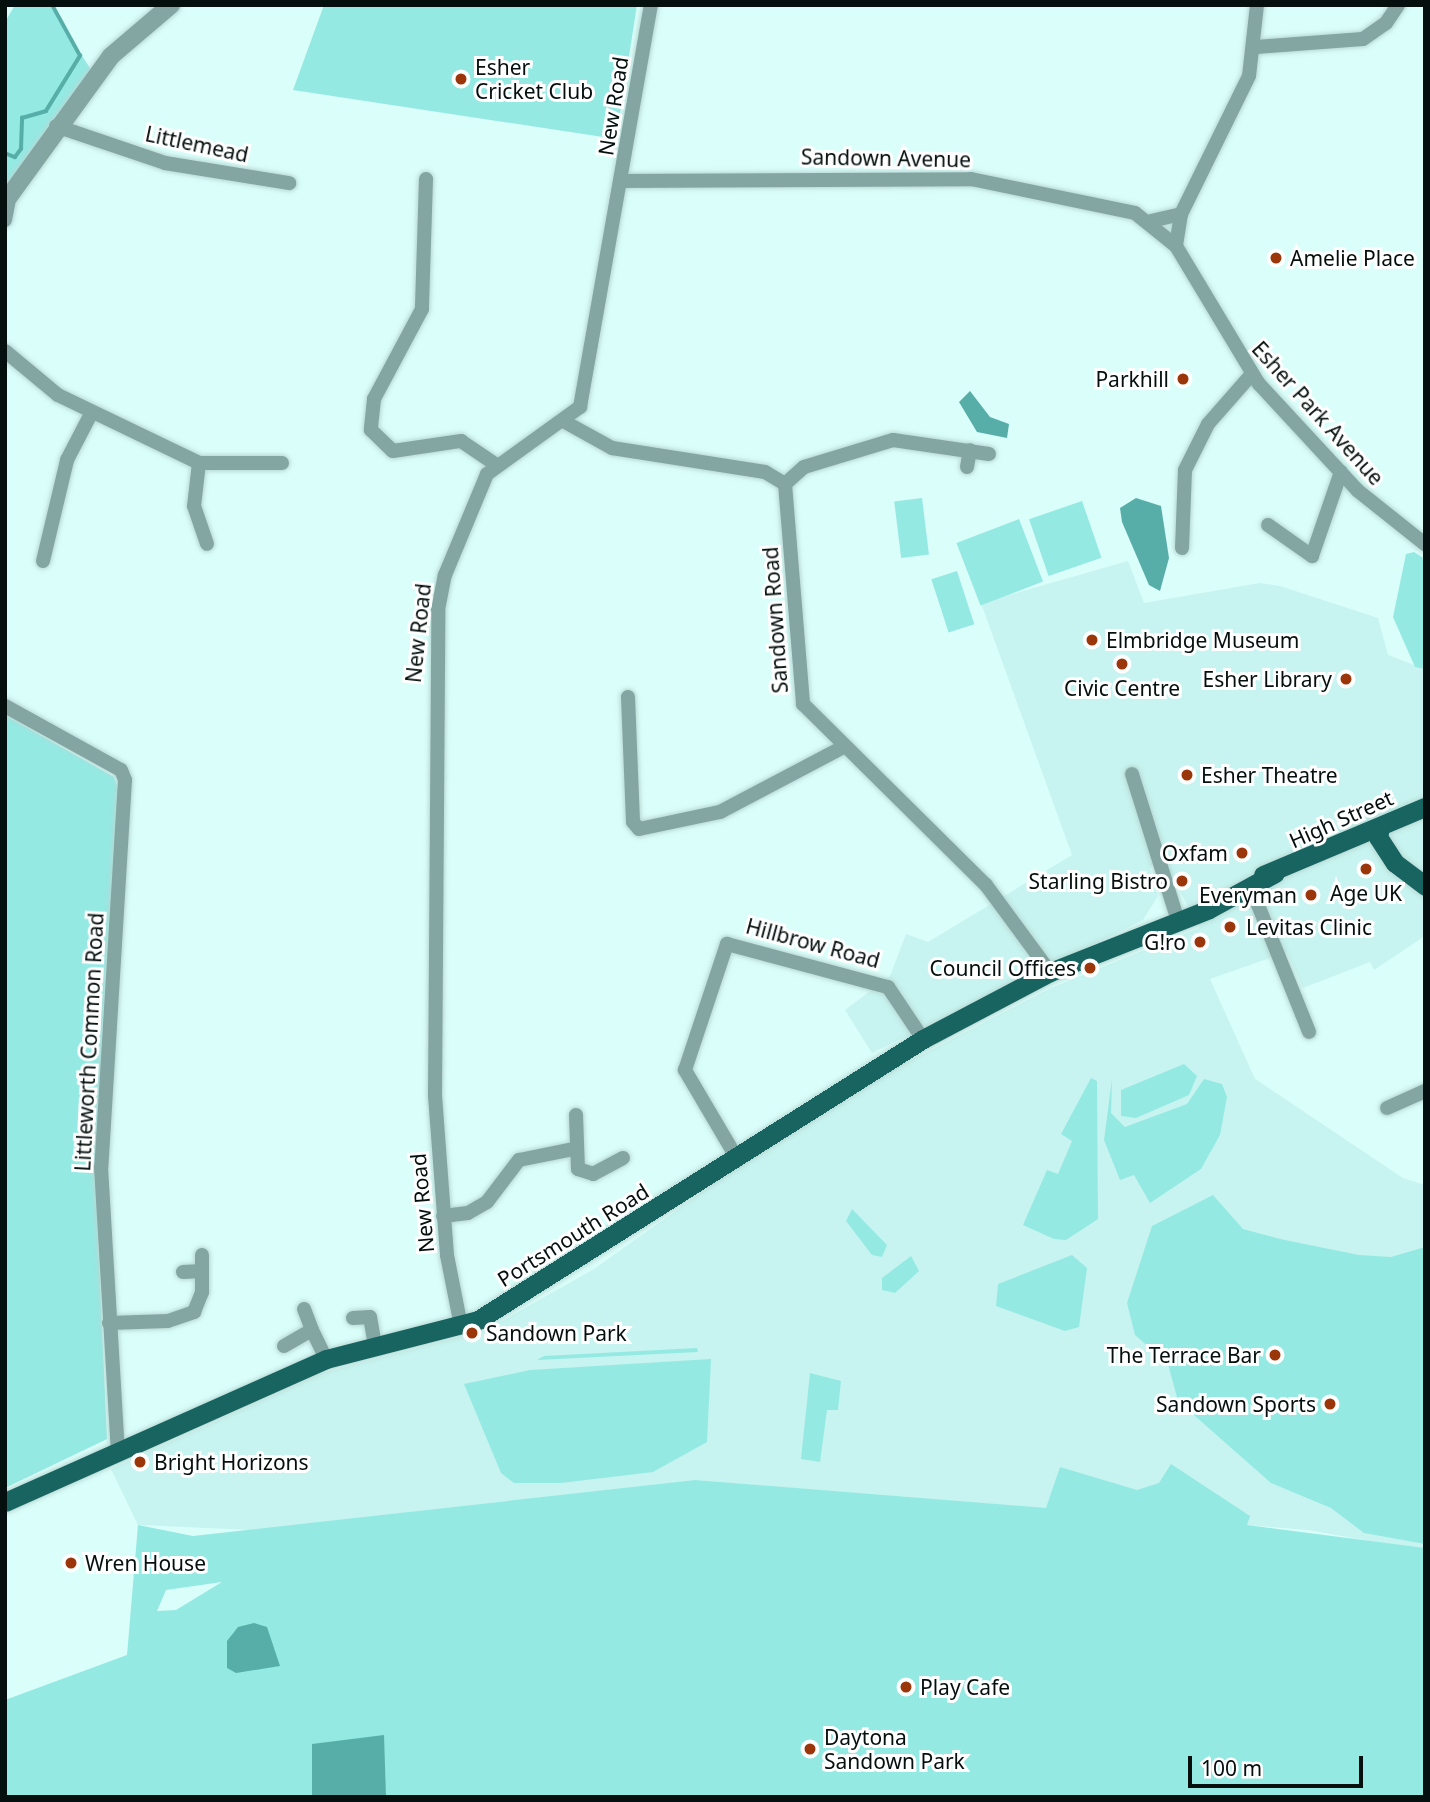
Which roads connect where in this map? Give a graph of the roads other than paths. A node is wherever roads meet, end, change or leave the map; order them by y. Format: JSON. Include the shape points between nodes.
{"nodes":[{"id":1,"x":171,"y":5,"type":"edge"},
{"id":2,"x":651,"y":5,"type":"edge"},
{"id":3,"x":1257,"y":5,"type":"edge"},
{"id":4,"x":1398,"y":5,"type":"edge"},
{"id":5,"x":1256,"y":47,"type":"junction"},
{"id":6,"x":56,"y":126,"type":"junction"},
{"id":7,"x":622,"y":181,"type":"junction"},
{"id":8,"x":289,"y":183,"type":"dead end"},
{"id":9,"x":430,"y":189,"type":"dead end"},
{"id":10,"x":7,"y":201,"type":"edge"},
{"id":11,"x":1181,"y":214,"type":"junction"},
{"id":12,"x":5,"y":220,"type":"edge"},
{"id":13,"x":1151,"y":221,"type":"junction"},
{"id":14,"x":1176,"y":246,"type":"junction"},
{"id":15,"x":5,"y":351,"type":"edge"},
{"id":16,"x":1251,"y":374,"type":"junction"},
{"id":17,"x":92,"y":412,"type":"junction"},
{"id":18,"x":565,"y":422,"type":"junction"},
{"id":19,"x":970,"y":450,"type":"junction"},
{"id":20,"x":989,"y":454,"type":"dead end"},
{"id":21,"x":199,"y":463,"type":"junction"},
{"id":22,"x":282,"y":463,"type":"dead end"},
{"id":23,"x":495,"y":464,"type":"junction"},
{"id":24,"x":967,"y":467,"type":"dead end"},
{"id":25,"x":1341,"y":472,"type":"junction"},
{"id":26,"x":785,"y":484,"type":"junction"},
{"id":27,"x":1268,"y":525,"type":"dead end"},
{"id":28,"x":1425,"y":544,"type":"edge"},
{"id":29,"x":205,"y":546,"type":"dead end"},
{"id":30,"x":1182,"y":548,"type":"dead end"},
{"id":31,"x":43,"y":561,"type":"dead end"},
{"id":32,"x":628,"y":697,"type":"dead end"},
{"id":33,"x":5,"y":706,"type":"edge"},
{"id":34,"x":845,"y":746,"type":"junction"},
{"id":35,"x":1132,"y":774,"type":"dead end"},
{"id":36,"x":1425,"y":807,"type":"edge"},
{"id":37,"x":1380,"y":827,"type":"junction"},
{"id":38,"x":1349,"y":841,"type":"junction"},
{"id":39,"x":1395,"y":863,"type":"junction"},
{"id":40,"x":1275,"y":873,"type":"junction"},
{"id":41,"x":1425,"y":887,"type":"edge"},
{"id":42,"x":1252,"y":890,"type":"junction"},
{"id":43,"x":1178,"y":917,"type":"junction"},
{"id":44,"x":1050,"y":972,"type":"junction"},
{"id":45,"x":1309,"y":1032,"type":"dead end"},
{"id":46,"x":923,"y":1039,"type":"junction"},
{"id":47,"x":1425,"y":1091,"type":"edge"},
{"id":48,"x":1387,"y":1108,"type":"dead end"},
{"id":49,"x":576,"y":1115,"type":"dead end"},
{"id":50,"x":573,"y":1149,"type":"junction"},
{"id":51,"x":736,"y":1155,"type":"junction"},
{"id":52,"x":624,"y":1158,"type":"dead end"},
{"id":53,"x":443,"y":1216,"type":"junction"},
{"id":54,"x":202,"y":1255,"type":"dead end"},
{"id":55,"x":202,"y":1271,"type":"junction"},
{"id":56,"x":183,"y":1272,"type":"dead end"},
{"id":57,"x":304,"y":1309,"type":"dead end"},
{"id":58,"x":353,"y":1318,"type":"dead end"},
{"id":59,"x":109,"y":1323,"type":"junction"},
{"id":60,"x":461,"y":1326,"type":"junction"},
{"id":61,"x":312,"y":1330,"type":"junction"},
{"id":62,"x":284,"y":1346,"type":"dead end"},
{"id":63,"x":375,"y":1346,"type":"junction"},
{"id":64,"x":326,"y":1359,"type":"junction"},
{"id":65,"x":118,"y":1449,"type":"junction"},
{"id":66,"x":5,"y":1502,"type":"edge"}],
"edges":[{"from":1,"to":6,"type":"street","via":[[111,56]]},
{"from":2,"to":7,"type":"street","name":"New Road"},
{"from":3,"to":5,"type":"street"},
{"from":4,"to":5,"type":"street","via":[[1386,23],[1363,38]]},
{"from":5,"to":11,"type":"street","via":[[1245,90]]},
{"from":6,"to":8,"type":"street","name":"Littlemead","via":[[165,163]]},
{"from":6,"to":10,"type":"street"},
{"from":7,"to":13,"type":"street","name":"Sandown Avenue","via":[[971,179]]},
{"from":7,"to":18,"type":"street","name":"New Road","via":[[586,387]]},
{"from":9,"to":23,"type":"street","via":[[422,309],[374,399],[371,430],[393,451],[461,441]]},
{"from":10,"to":12,"type":"street"},
{"from":11,"to":13,"type":"street"},
{"from":11,"to":14,"type":"street"},
{"from":13,"to":14,"type":"street"},
{"from":14,"to":16,"type":"street","name":"Esher Park Avenue"},
{"from":15,"to":17,"type":"street","via":[[58,395]]},
{"from":16,"to":25,"type":"street","name":"Esher Park Avenue"},
{"from":16,"to":30,"type":"street","via":[[1209,424],[1185,470]]},
{"from":17,"to":21,"type":"street"},
{"from":17,"to":31,"type":"street","via":[[67,460]]},
{"from":18,"to":23,"type":"street","name":"New Road"},
{"from":18,"to":26,"type":"street","via":[[612,448],[765,472]]},
{"from":19,"to":20,"type":"street"},
{"from":19,"to":24,"type":"street"},
{"from":19,"to":26,"type":"street","via":[[894,440],[804,467]]},
{"from":21,"to":22,"type":"street"},
{"from":21,"to":29,"type":"street","via":[[193,496]]},
{"from":23,"to":53,"type":"street","name":"New Road","via":[[445,575],[435,632],[433,1022]]},
{"from":25,"to":27,"type":"street","via":[[1310,561]]},
{"from":25,"to":28,"type":"street","name":"Esher Park Avenue","via":[[1399,529]]},
{"from":26,"to":34,"type":"street","name":"Sandown Road","via":[[799,695]]},
{"from":32,"to":34,"type":"street","via":[[633,822],[639,829],[733,807]]},
{"from":33,"to":59,"type":"street","name":"Littleworth Common Road","via":[[121,770],[125,780],[101,1167]]},
{"from":34,"to":44,"type":"street","name":"Sandown Road","via":[[986,885]]},
{"from":35,"to":43,"type":"street"},
{"from":36,"to":37,"type":"main road","name":"High Street"},
{"from":37,"to":38,"type":"main road","name":"High Street"},
{"from":37,"to":39,"type":"main road","via":[[1378,836]]},
{"from":38,"to":39,"type":"main road"},
{"from":38,"to":40,"type":"main road","name":"High Street"},
{"from":39,"to":41,"type":"main road"},
{"from":40,"to":42,"type":"main road","name":"High Street"},
{"from":40,"to":43,"type":"main road","name":"High Street"},
{"from":42,"to":43,"type":"main road","name":"High Street"},
{"from":42,"to":45,"type":"street"},
{"from":43,"to":44,"type":"main road","name":"Portsmouth Road"},
{"from":44,"to":46,"type":"main road","name":"Portsmouth Road"},
{"from":46,"to":51,"type":"main road","name":"Portsmouth Road"},
{"from":46,"to":51,"type":"street","name":"Hillbrow Road","via":[[888,987],[727,944],[685,1070]]},
{"from":47,"to":48,"type":"street"},
{"from":49,"to":50,"type":"street"},
{"from":50,"to":52,"type":"street","via":[[585,1174]]},
{"from":50,"to":53,"type":"street","via":[[530,1148],[508,1168],[487,1202]]},
{"from":51,"to":60,"type":"main road","name":"Portsmouth Road","via":[[545,1282]]},
{"from":53,"to":60,"type":"street","name":"New Road"},
{"from":54,"to":55,"type":"street"},
{"from":55,"to":56,"type":"street"},
{"from":55,"to":59,"type":"street","via":[[201,1302],[183,1319]]},
{"from":57,"to":61,"type":"street"},
{"from":58,"to":63,"type":"street","via":[[370,1317]]},
{"from":59,"to":65,"type":"street","name":"Littleworth Common Road"},
{"from":60,"to":63,"type":"main road","name":"Portsmouth Road"},
{"from":61,"to":62,"type":"street"},
{"from":61,"to":64,"type":"street"},
{"from":63,"to":64,"type":"main road","name":"Portsmouth Road"},
{"from":64,"to":65,"type":"main road","name":"Portsmouth Road"},
{"from":65,"to":66,"type":"main road","name":"Portsmouth Road"}]}
